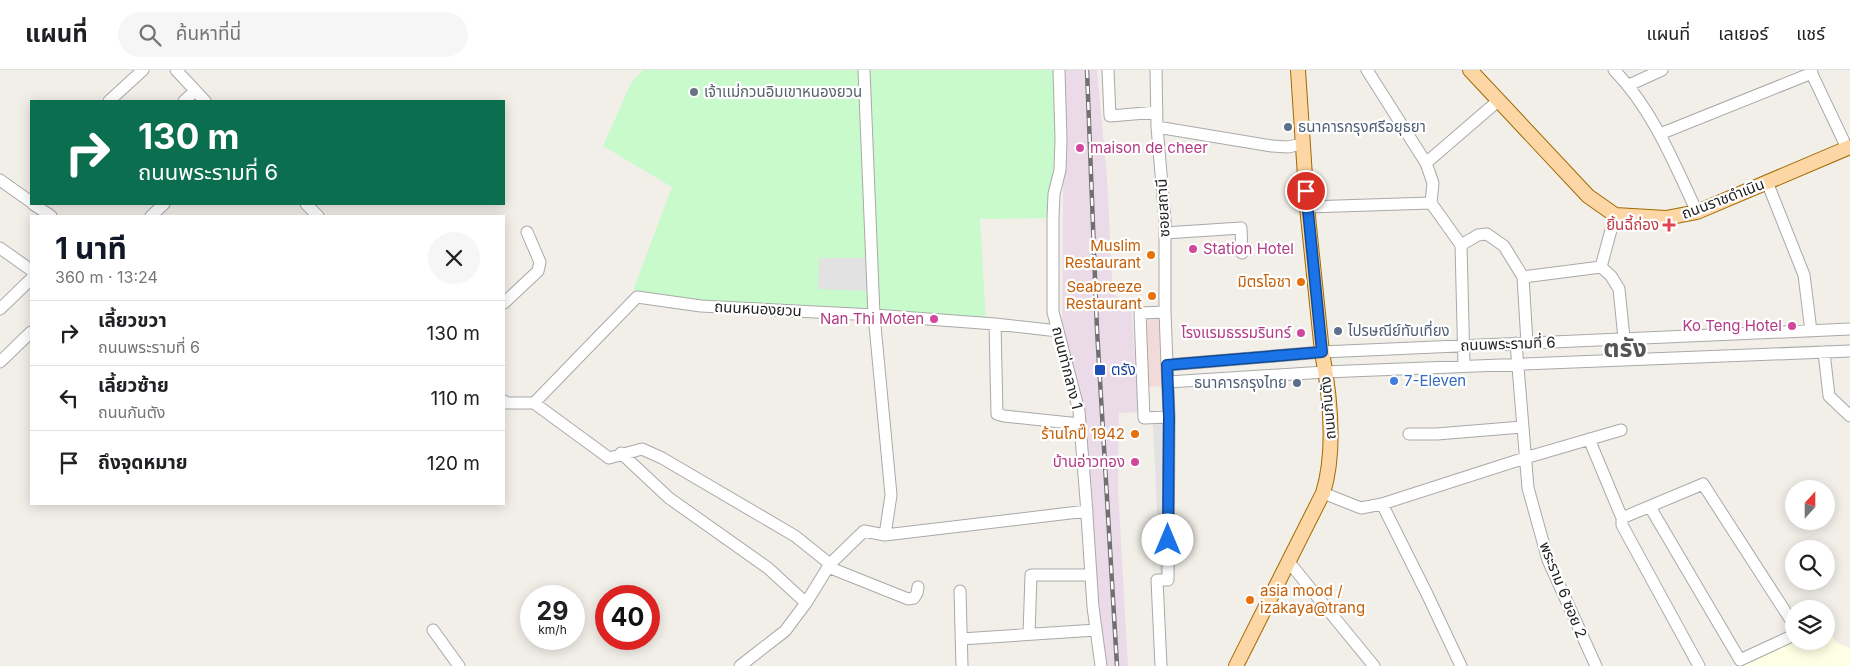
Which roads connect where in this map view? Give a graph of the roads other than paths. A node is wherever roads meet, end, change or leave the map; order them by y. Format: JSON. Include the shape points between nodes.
{"nodes":[{"id":1,"x":143,"y":70,"type":"edge"},
{"id":2,"x":176,"y":70,"type":"edge"},
{"id":3,"x":864,"y":70,"type":"edge"},
{"id":4,"x":1059,"y":70,"type":"edge"},
{"id":5,"x":1108,"y":70,"type":"edge"},
{"id":6,"x":1156,"y":70,"type":"edge"},
{"id":7,"x":1298,"y":70,"type":"edge"},
{"id":8,"x":1367,"y":70,"type":"edge"},
{"id":9,"x":1470,"y":70,"type":"edge"},
{"id":10,"x":1614,"y":70,"type":"edge"},
{"id":11,"x":1662,"y":70,"type":"edge"},
{"id":12,"x":1811,"y":71,"type":"edge"},
{"id":13,"x":1629,"y":86,"type":"junction"},
{"id":14,"x":195,"y":91,"type":"junction"},
{"id":15,"x":111,"y":100,"type":"edge"},
{"id":16,"x":185,"y":100,"type":"edge"},
{"id":17,"x":204,"y":100,"type":"edge"},
{"id":18,"x":1499,"y":100,"type":"junction"},
{"id":19,"x":1157,"y":112,"type":"junction"},
{"id":20,"x":1157,"y":127,"type":"junction"},
{"id":21,"x":1660,"y":134,"type":"junction"},
{"id":22,"x":1302,"y":144,"type":"junction"},
{"id":23,"x":1849,"y":147,"type":"edge"},
{"id":24,"x":1426,"y":164,"type":"junction"},
{"id":25,"x":0,"y":180,"type":"edge"},
{"id":26,"x":1767,"y":182,"type":"junction"},
{"id":27,"x":30,"y":202,"type":"edge"},
{"id":28,"x":1430,"y":203,"type":"junction"},
{"id":29,"x":35,"y":205,"type":"edge"},
{"id":30,"x":163,"y":205,"type":"edge"},
{"id":31,"x":307,"y":205,"type":"edge"},
{"id":32,"x":1307,"y":207,"type":"junction"},
{"id":33,"x":1697,"y":212,"type":"junction"},
{"id":34,"x":50,"y":215,"type":"edge"},
{"id":35,"x":152,"y":215,"type":"edge"},
{"id":36,"x":317,"y":215,"type":"edge"},
{"id":37,"x":1615,"y":215,"type":"junction"},
{"id":38,"x":527,"y":232,"type":"dead end"},
{"id":39,"x":1165,"y":233,"type":"junction"},
{"id":40,"x":1461,"y":245,"type":"junction"},
{"id":41,"x":0,"y":248,"type":"edge"},
{"id":42,"x":1242,"y":253,"type":"dead end"},
{"id":43,"x":1601,"y":267,"type":"junction"},
{"id":44,"x":30,"y":269,"type":"edge"},
{"id":45,"x":1523,"y":277,"type":"junction"},
{"id":46,"x":30,"y":280,"type":"edge"},
{"id":47,"x":505,"y":302,"type":"edge"},
{"id":48,"x":0,"y":309,"type":"edge"},
{"id":49,"x":1165,"y":312,"type":"junction"},
{"id":50,"x":874,"y":315,"type":"junction"},
{"id":51,"x":995,"y":324,"type":"junction"},
{"id":52,"x":1850,"y":329,"type":"edge"},
{"id":53,"x":1811,"y":330,"type":"junction"},
{"id":54,"x":1058,"y":331,"type":"junction"},
{"id":55,"x":30,"y":333,"type":"edge"},
{"id":56,"x":1624,"y":338,"type":"junction"},
{"id":57,"x":1521,"y":343,"type":"junction"},
{"id":58,"x":1463,"y":345,"type":"junction"},
{"id":59,"x":1850,"y":351,"type":"edge"},
{"id":60,"x":1322,"y":352,"type":"junction"},
{"id":61,"x":1824,"y":352,"type":"junction"},
{"id":62,"x":0,"y":362,"type":"edge"},
{"id":63,"x":1518,"y":364,"type":"junction"},
{"id":64,"x":1167,"y":365,"type":"junction"},
{"id":65,"x":1464,"y":366,"type":"junction"},
{"id":66,"x":1326,"y":372,"type":"junction"},
{"id":67,"x":1168,"y":382,"type":"junction"},
{"id":68,"x":505,"y":402,"type":"edge"},
{"id":69,"x":534,"y":403,"type":"junction"},
{"id":70,"x":1850,"y":416,"type":"edge"},
{"id":71,"x":1169,"y":417,"type":"junction"},
{"id":72,"x":1080,"y":424,"type":"junction"},
{"id":73,"x":1522,"y":427,"type":"junction"},
{"id":74,"x":1620,"y":430,"type":"dead end"},
{"id":75,"x":1409,"y":434,"type":"dead end"},
{"id":76,"x":1589,"y":439,"type":"junction"},
{"id":77,"x":621,"y":453,"type":"junction"},
{"id":78,"x":1525,"y":458,"type":"junction"},
{"id":79,"x":1323,"y":494,"type":"junction"},
{"id":80,"x":1382,"y":504,"type":"junction"},
{"id":81,"x":1650,"y":507,"type":"junction"},
{"id":82,"x":1087,"y":512,"type":"junction"},
{"id":83,"x":1622,"y":518,"type":"junction"},
{"id":84,"x":885,"y":535,"type":"junction"},
{"id":85,"x":1288,"y":562,"type":"junction"},
{"id":86,"x":829,"y":566,"type":"junction"},
{"id":87,"x":1091,"y":575,"type":"junction"},
{"id":88,"x":918,"y":586,"type":"dead end"},
{"id":89,"x":960,"y":591,"type":"dead end"},
{"id":90,"x":806,"y":603,"type":"junction"},
{"id":91,"x":1785,"y":611,"type":"edge"},
{"id":92,"x":433,"y":630,"type":"dead end"},
{"id":93,"x":1096,"y":630,"type":"junction"},
{"id":94,"x":1029,"y":634,"type":"junction"},
{"id":95,"x":961,"y":639,"type":"junction"},
{"id":96,"x":1785,"y":639,"type":"edge"},
{"id":97,"x":459,"y":666,"type":"edge"},
{"id":98,"x":740,"y":666,"type":"edge"},
{"id":99,"x":962,"y":666,"type":"edge"},
{"id":100,"x":1101,"y":666,"type":"edge"},
{"id":101,"x":1161,"y":666,"type":"edge"},
{"id":102,"x":1236,"y":666,"type":"edge"},
{"id":103,"x":1374,"y":666,"type":"edge"},
{"id":104,"x":1460,"y":666,"type":"edge"},
{"id":105,"x":1596,"y":666,"type":"edge"},
{"id":106,"x":1698,"y":666,"type":"edge"}],
"edges":[{"from":1,"to":15,"type":"street"},
{"from":2,"to":14,"type":"street"},
{"from":3,"to":50,"type":"street"},
{"from":4,"to":54,"type":"street","name":"ถนนท่ากลาง 1","via":[[1061,155],[1054,194],[1053,226],[1053,312]]},
{"from":5,"to":19,"type":"street","via":[[1110,116]]},
{"from":6,"to":19,"type":"street","name":"ซอยสถานี"},
{"from":7,"to":22,"type":"main road","name":"ถนนกันตัง"},
{"from":8,"to":24,"type":"street"},
{"from":9,"to":18,"type":"main road"},
{"from":10,"to":13,"type":"street"},
{"from":11,"to":13,"type":"street"},
{"from":12,"to":21,"type":"street"},
{"from":12,"to":23,"type":"street"},
{"from":13,"to":21,"type":"street"},
{"from":14,"to":16,"type":"street"},
{"from":14,"to":17,"type":"street"},
{"from":18,"to":24,"type":"street"},
{"from":18,"to":37,"type":"main road","via":[[1588,196]]},
{"from":19,"to":20,"type":"street","name":"ซอยสถานี"},
{"from":20,"to":22,"type":"street","via":[[1272,146]]},
{"from":20,"to":39,"type":"street","name":"ซอยสถานี"},
{"from":21,"to":33,"type":"street"},
{"from":22,"to":32,"type":"main road","name":"ถนนกันตัง"},
{"from":23,"to":26,"type":"main road","name":"ถนนราชดำเนิน"},
{"from":24,"to":28,"type":"street","via":[[1434,183]]},
{"from":25,"to":27,"type":"street"},
{"from":26,"to":33,"type":"main road","name":"ถนนราชดำเนิน"},
{"from":26,"to":53,"type":"street","via":[[1804,275]]},
{"from":28,"to":32,"type":"street"},
{"from":28,"to":40,"type":"street"},
{"from":29,"to":34,"type":"street"},
{"from":30,"to":35,"type":"street"},
{"from":31,"to":36,"type":"street"},
{"from":32,"to":60,"type":"main road","name":"ถนนกันตัง"},
{"from":33,"to":37,"type":"main road","name":"ถนนราชดำเนิน","via":[[1666,218]]},
{"from":37,"to":43,"type":"street"},
{"from":38,"to":47,"type":"street","via":[[540,262],[538,270]]},
{"from":39,"to":42,"type":"street","via":[[1241,228]]},
{"from":39,"to":49,"type":"street","name":"ซอยสถานี"},
{"from":40,"to":45,"type":"street","via":[[1478,235],[1487,234],[1504,246]]},
{"from":40,"to":58,"type":"street"},
{"from":41,"to":44,"type":"street"},
{"from":43,"to":45,"type":"street"},
{"from":43,"to":56,"type":"street","via":[[1619,289]]},
{"from":45,"to":57,"type":"street","name":"พระราม 6 ซอย 2"},
{"from":46,"to":48,"type":"street"},
{"from":49,"to":64,"type":"street","name":"ซอยสถานี"},
{"from":49,"to":71,"type":"street","via":[[1140,313],[1144,418]]},
{"from":50,"to":51,"type":"street","name":"ถนนหนองยวน"},
{"from":50,"to":69,"type":"street","name":"ถนนหนองยวน","via":[[701,306],[637,297]]},
{"from":50,"to":84,"type":"street","via":[[891,496]]},
{"from":51,"to":54,"type":"street","name":"ถนนหนองยวน"},
{"from":51,"to":72,"type":"street","via":[[997,414]]},
{"from":52,"to":53,"type":"street","name":"ถนนพระรามที่ 6"},
{"from":53,"to":56,"type":"street","name":"ถนนพระรามที่ 6"},
{"from":54,"to":72,"type":"street","name":"ถนนท่ากลาง 1"},
{"from":55,"to":62,"type":"street"},
{"from":56,"to":57,"type":"street","name":"ถนนพระรามที่ 6"},
{"from":57,"to":58,"type":"street","name":"ถนนพระรามที่ 6"},
{"from":57,"to":63,"type":"street","name":"พระราม 6 ซอย 2"},
{"from":58,"to":60,"type":"street","name":"ถนนพระรามที่ 6"},
{"from":58,"to":65,"type":"street"},
{"from":59,"to":61,"type":"street","name":"ถนนพระรามที่ 6"},
{"from":60,"to":64,"type":"street","name":"ถนนพระรามที่ 6"},
{"from":60,"to":66,"type":"main road","name":"ถนนกันตัง"},
{"from":61,"to":63,"type":"street","name":"ถนนพระรามที่ 6"},
{"from":61,"to":70,"type":"street","via":[[1830,396]]},
{"from":63,"to":65,"type":"street","name":"ถนนพระรามที่ 6"},
{"from":63,"to":73,"type":"street","name":"พระราม 6 ซอย 2"},
{"from":64,"to":67,"type":"street","name":"ซอยสถานี"},
{"from":65,"to":66,"type":"street","name":"ถนนพระรามที่ 6"},
{"from":66,"to":67,"type":"street","name":"ถนนพระรามที่ 6"},
{"from":66,"to":79,"type":"main road","name":"ถนนกันตัง","via":[[1331,448]]},
{"from":67,"to":71,"type":"street","name":"ซอยสถานี"},
{"from":68,"to":69,"type":"street"},
{"from":69,"to":77,"type":"street","via":[[609,458]]},
{"from":71,"to":101,"type":"street","name":"ซอยสถานี","via":[[1168,580],[1157,580]]},
{"from":72,"to":82,"type":"street","name":"ถนนท่ากลาง 1"},
{"from":73,"to":75,"type":"street"},
{"from":73,"to":78,"type":"street","name":"พระราม 6 ซอย 2"},
{"from":74,"to":76,"type":"street"},
{"from":76,"to":78,"type":"street"},
{"from":76,"to":83,"type":"street"},
{"from":77,"to":86,"type":"street","via":[[642,448],[662,458],[795,536]]},
{"from":77,"to":90,"type":"street","via":[[669,498],[768,568]]},
{"from":78,"to":80,"type":"street"},
{"from":78,"to":105,"type":"street","name":"พระราม 6 ซอย 2","via":[[1528,488],[1548,560]]},
{"from":79,"to":80,"type":"street","via":[[1361,508]]},
{"from":79,"to":85,"type":"main road","name":"ถนนกันตัง"},
{"from":80,"to":104,"type":"street"},
{"from":81,"to":83,"type":"street"},
{"from":81,"to":91,"type":"street","via":[[1703,484]]},
{"from":81,"to":96,"type":"street","via":[[1740,660]]},
{"from":82,"to":84,"type":"street"},
{"from":82,"to":87,"type":"street","name":"ถนนท่ากลาง 1"},
{"from":83,"to":106,"type":"street","via":[[1622,525]]},
{"from":84,"to":86,"type":"street","via":[[864,531]]},
{"from":85,"to":102,"type":"main road","name":"ถนนกันตัง"},
{"from":85,"to":103,"type":"street"},
{"from":86,"to":88,"type":"street","via":[[908,599],[914,598]]},
{"from":86,"to":90,"type":"street"},
{"from":87,"to":93,"type":"street","name":"ถนนท่ากลาง 1"},
{"from":87,"to":94,"type":"street","via":[[1031,575]]},
{"from":89,"to":95,"type":"street"},
{"from":90,"to":98,"type":"street","via":[[785,632]]},
{"from":92,"to":97,"type":"street"},
{"from":93,"to":94,"type":"street"},
{"from":93,"to":100,"type":"street","name":"ถนนท่ากลาง 1"},
{"from":94,"to":95,"type":"street"},
{"from":95,"to":99,"type":"street"}]}
